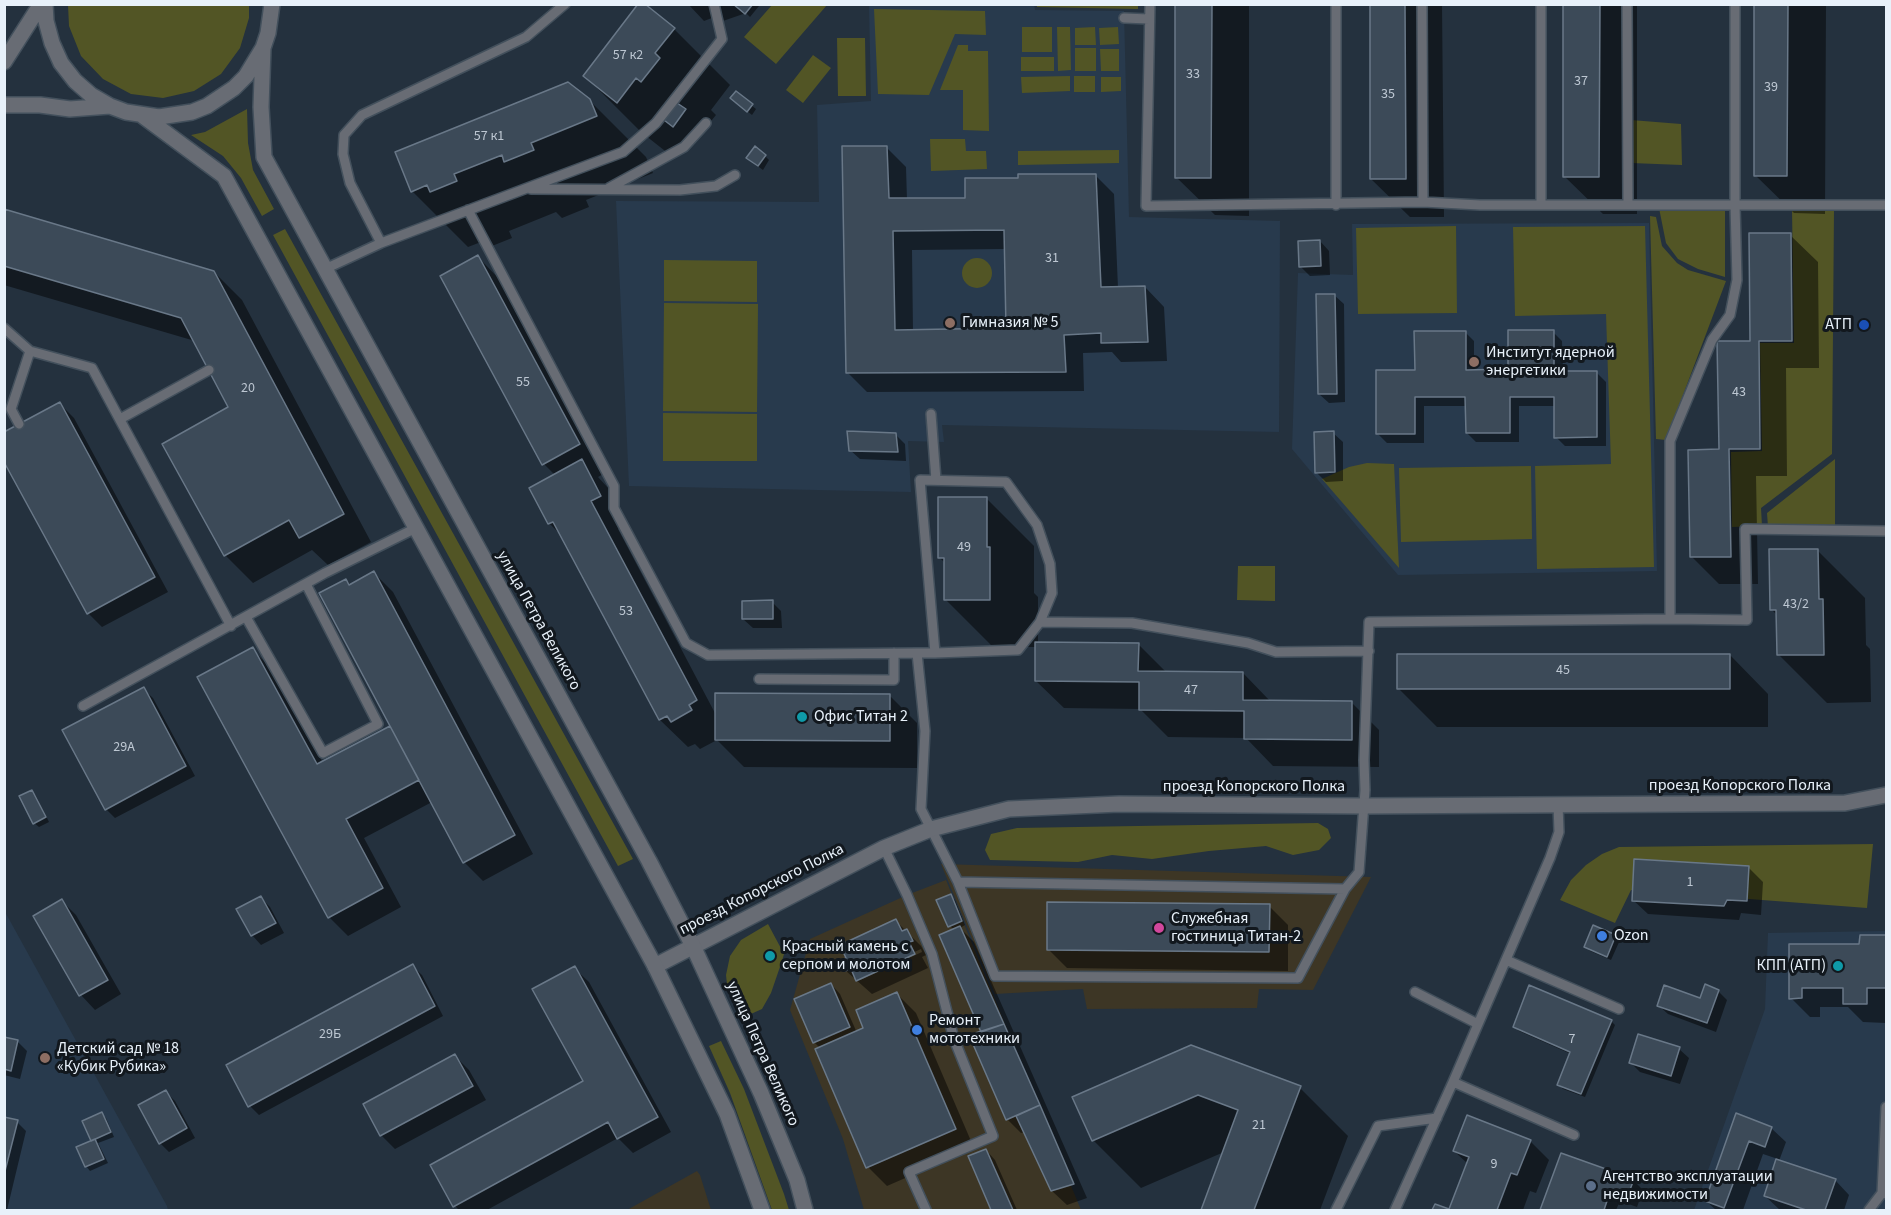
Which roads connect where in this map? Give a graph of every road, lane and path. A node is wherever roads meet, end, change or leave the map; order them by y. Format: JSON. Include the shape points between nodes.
{"nodes":[{"id":1,"x":43,"y":4,"type":"edge"},
{"id":2,"x":565,"y":4,"type":"edge"},
{"id":3,"x":714,"y":4,"type":"edge"},
{"id":4,"x":1150,"y":4,"type":"edge"},
{"id":5,"x":1336,"y":4,"type":"edge"},
{"id":6,"x":1422,"y":4,"type":"edge"},
{"id":7,"x":1541,"y":4,"type":"edge"},
{"id":8,"x":1627,"y":4,"type":"edge"},
{"id":9,"x":1735,"y":4,"type":"edge"},
{"id":10,"x":273,"y":9,"type":"edge"},
{"id":11,"x":1124,"y":18,"type":"dead end"},
{"id":12,"x":1149,"y":19,"type":"junction"},
{"id":13,"x":263,"y":48,"type":"junction"},
{"id":14,"x":4,"y":62,"type":"edge"},
{"id":15,"x":4,"y":105,"type":"edge"},
{"id":16,"x":110,"y":106,"type":"junction"},
{"id":17,"x":143,"y":116,"type":"junction"},
{"id":18,"x":706,"y":123,"type":"dead end"},
{"id":19,"x":735,"y":175,"type":"dead end"},
{"id":20,"x":523,"y":189,"type":"junction"},
{"id":21,"x":607,"y":189,"type":"junction"},
{"id":22,"x":1423,"y":202,"type":"junction"},
{"id":23,"x":1336,"y":205,"type":"junction"},
{"id":24,"x":1541,"y":205,"type":"junction"},
{"id":25,"x":1628,"y":205,"type":"junction"},
{"id":26,"x":1735,"y":205,"type":"junction"},
{"id":27,"x":1887,"y":205,"type":"edge"},
{"id":28,"x":468,"y":210,"type":"junction"},
{"id":29,"x":381,"y":243,"type":"junction"},
{"id":30,"x":325,"y":269,"type":"junction"},
{"id":31,"x":4,"y":328,"type":"edge"},
{"id":32,"x":30,"y":351,"type":"junction"},
{"id":33,"x":209,"y":370,"type":"dead end"},
{"id":34,"x":931,"y":414,"type":"dead end"},
{"id":35,"x":120,"y":419,"type":"junction"},
{"id":36,"x":19,"y":424,"type":"dead end"},
{"id":37,"x":936,"y":480,"type":"junction"},
{"id":38,"x":416,"y":528,"type":"junction"},
{"id":39,"x":1887,"y":531,"type":"edge"},
{"id":40,"x":306,"y":584,"type":"junction"},
{"id":41,"x":246,"y":617,"type":"junction"},
{"id":42,"x":1670,"y":619,"type":"junction"},
{"id":43,"x":1040,"y":622,"type":"junction"},
{"id":44,"x":231,"y":626,"type":"junction"},
{"id":45,"x":1369,"y":651,"type":"junction"},
{"id":46,"x":894,"y":653,"type":"junction"},
{"id":47,"x":917,"y":653,"type":"junction"},
{"id":48,"x":935,"y":653,"type":"junction"},
{"id":49,"x":759,"y":679,"type":"dead end"},
{"id":50,"x":82,"y":706,"type":"dead end"},
{"id":51,"x":1887,"y":795,"type":"edge"},
{"id":52,"x":1558,"y":804,"type":"junction"},
{"id":53,"x":1364,"y":806,"type":"junction"},
{"id":54,"x":931,"y":830,"type":"junction"},
{"id":55,"x":884,"y":848,"type":"junction"},
{"id":56,"x":958,"y":882,"type":"junction"},
{"id":57,"x":1346,"y":889,"type":"junction"},
{"id":58,"x":693,"y":946,"type":"junction"},
{"id":59,"x":1506,"y":960,"type":"junction"},
{"id":60,"x":655,"y":966,"type":"junction"},
{"id":61,"x":1415,"y":992,"type":"dead end"},
{"id":62,"x":1619,"y":1009,"type":"dead end"},
{"id":63,"x":1478,"y":1024,"type":"junction"},
{"id":64,"x":1453,"y":1082,"type":"junction"},
{"id":65,"x":1887,"y":1107,"type":"edge"},
{"id":66,"x":1437,"y":1118,"type":"junction"},
{"id":67,"x":1574,"y":1135,"type":"dead end"},
{"id":68,"x":1885,"y":1193,"type":"edge"},
{"id":69,"x":762,"y":1210,"type":"edge"},
{"id":70,"x":805,"y":1210,"type":"edge"},
{"id":71,"x":926,"y":1210,"type":"edge"},
{"id":72,"x":1336,"y":1210,"type":"edge"},
{"id":73,"x":1395,"y":1210,"type":"edge"},
{"id":74,"x":1869,"y":1210,"type":"edge"}],
"edges":[{"from":1,"to":14,"type":"street"},
{"from":1,"to":16,"type":"street","via":[[61,63],[75,81]]},
{"from":2,"to":29,"type":"lane","via":[[526,37],[362,115],[344,135],[343,154],[350,183]]},
{"from":3,"to":20,"type":"lane","via":[[722,39],[656,123],[623,152]]},
{"from":4,"to":12,"type":"lane"},
{"from":5,"to":23,"type":"lane"},
{"from":6,"to":22,"type":"lane"},
{"from":7,"to":24,"type":"lane"},
{"from":8,"to":25,"type":"lane"},
{"from":9,"to":26,"type":"lane"},
{"from":10,"to":13,"type":"street"},
{"from":11,"to":12,"type":"lane"},
{"from":12,"to":23,"type":"lane","via":[[1146,206]]},
{"from":13,"to":17,"type":"street","via":[[246,76],[221,98],[192,112]]},
{"from":13,"to":30,"type":"street","name":"улица Петра Великого","via":[[264,157]]},
{"from":15,"to":16,"type":"street","via":[[70,109]]},
{"from":16,"to":17,"type":"street"},
{"from":17,"to":38,"type":"street","via":[[224,176]]},
{"from":18,"to":21,"type":"lane","via":[[684,147]]},
{"from":19,"to":21,"type":"lane","via":[[716,186],[680,190]]},
{"from":20,"to":21,"type":"lane"},
{"from":20,"to":28,"type":"lane"},
{"from":22,"to":23,"type":"lane"},
{"from":22,"to":24,"type":"lane"},
{"from":24,"to":25,"type":"lane"},
{"from":25,"to":26,"type":"lane"},
{"from":26,"to":27,"type":"lane"},
{"from":26,"to":42,"type":"lane","via":[[1737,280],[1730,315],[1712,340],[1670,441]]},
{"from":28,"to":29,"type":"lane"},
{"from":28,"to":46,"type":"lane","via":[[610,477],[614,508],[686,643],[708,655]]},
{"from":29,"to":30,"type":"lane"},
{"from":30,"to":58,"type":"street","name":"улица Петра Великого"},
{"from":31,"to":32,"type":"lane"},
{"from":32,"to":35,"type":"lane","via":[[92,368]]},
{"from":32,"to":36,"type":"lane","via":[[11,409]]},
{"from":33,"to":35,"type":"lane"},
{"from":34,"to":37,"type":"lane"},
{"from":35,"to":44,"type":"lane"},
{"from":37,"to":43,"type":"lane","via":[[1006,482],[1036,525],[1050,564],[1052,593]]},
{"from":37,"to":48,"type":"lane","via":[[920,480]]},
{"from":38,"to":40,"type":"lane"},
{"from":38,"to":60,"type":"street"},
{"from":39,"to":42,"type":"lane","via":[[1745,529],[1747,620]]},
{"from":40,"to":41,"type":"lane"},
{"from":40,"to":41,"type":"lane","via":[[378,724],[323,753]]},
{"from":41,"to":44,"type":"lane"},
{"from":42,"to":45,"type":"lane","via":[[1369,622]]},
{"from":43,"to":45,"type":"lane","via":[[1132,623],[1248,643],[1276,652]]},
{"from":43,"to":48,"type":"lane","via":[[1018,650]]},
{"from":44,"to":50,"type":"lane"},
{"from":45,"to":53,"type":"lane"},
{"from":46,"to":47,"type":"lane"},
{"from":46,"to":49,"type":"lane","via":[[894,680]]},
{"from":47,"to":48,"type":"lane"},
{"from":47,"to":54,"type":"lane","via":[[925,731],[921,809]]},
{"from":51,"to":52,"type":"street","name":"проезд Копорского Полка","via":[[1845,803]]},
{"from":52,"to":53,"type":"street","name":"проезд Копорского Полка"},
{"from":52,"to":59,"type":"lane","via":[[1559,832]]},
{"from":53,"to":54,"type":"street","name":"проезд Копорского Полка","via":[[1119,804],[1009,809]]},
{"from":53,"to":57,"type":"lane","via":[[1359,872]]},
{"from":54,"to":55,"type":"street","name":"проезд Копорского Полка"},
{"from":54,"to":56,"type":"lane"},
{"from":55,"to":58,"type":"street","name":"проезд Копорского Полка"},
{"from":55,"to":71,"type":"lane","via":[[932,954],[954,1039],[993,1136],[909,1172]]},
{"from":56,"to":57,"type":"lane"},
{"from":56,"to":57,"type":"lane","via":[[995,976],[1298,978]]},
{"from":58,"to":60,"type":"street","name":"проезд Копорского Полка"},
{"from":58,"to":70,"type":"street","name":"улица Петра Великого","via":[[761,1093],[797,1180]]},
{"from":59,"to":62,"type":"lane"},
{"from":59,"to":63,"type":"lane"},
{"from":60,"to":69,"type":"street","via":[[727,1114]]},
{"from":61,"to":63,"type":"lane"},
{"from":63,"to":64,"type":"lane"},
{"from":64,"to":66,"type":"lane"},
{"from":64,"to":67,"type":"lane"},
{"from":65,"to":68,"type":"lane"},
{"from":66,"to":72,"type":"lane","via":[[1378,1126]]},
{"from":66,"to":73,"type":"lane"},
{"from":68,"to":74,"type":"lane"}]}
